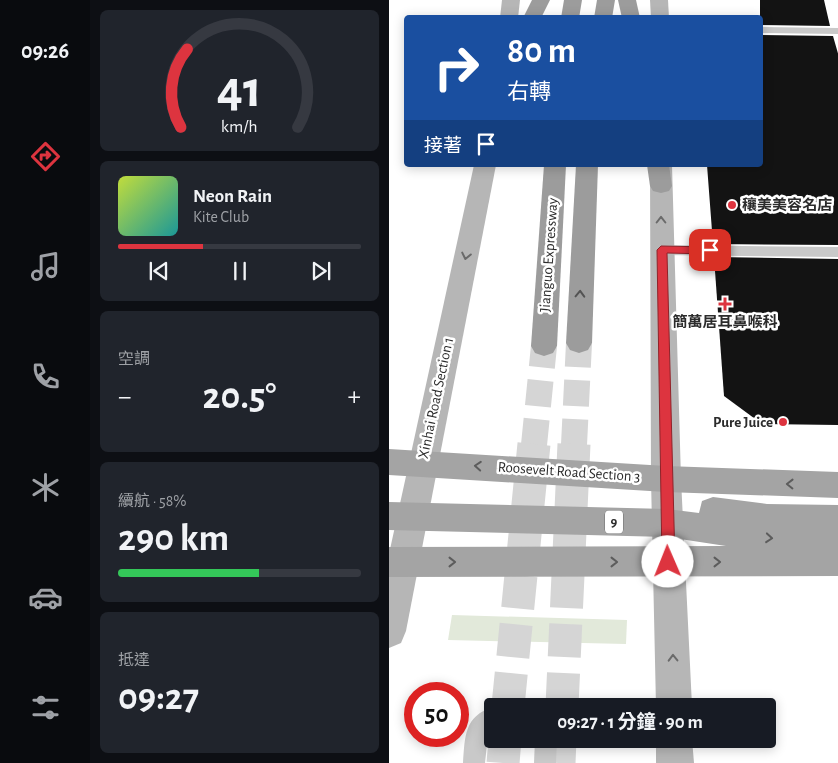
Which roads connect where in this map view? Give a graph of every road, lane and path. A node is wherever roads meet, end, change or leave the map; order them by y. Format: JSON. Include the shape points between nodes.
{"nodes":[{"id":1,"x":511,"y":0,"type":"edge"},
{"id":2,"x":541,"y":0,"type":"edge"},
{"id":3,"x":563,"y":0,"type":"edge"},
{"id":4,"x":573,"y":0,"type":"edge"},
{"id":5,"x":595,"y":0,"type":"edge"},
{"id":6,"x":605,"y":0,"type":"edge"},
{"id":7,"x":627,"y":0,"type":"edge"},
{"id":8,"x":659,"y":0,"type":"edge"},
{"id":9,"x":509,"y":15,"type":"edge"},
{"id":10,"x":534,"y":15,"type":"edge"},
{"id":11,"x":564,"y":15,"type":"edge"},
{"id":12,"x":570,"y":15,"type":"edge"},
{"id":13,"x":595,"y":15,"type":"edge"},
{"id":14,"x":603,"y":15,"type":"edge"},
{"id":15,"x":630,"y":15,"type":"edge"},
{"id":16,"x":660,"y":15,"type":"edge"},
{"id":17,"x":763,"y":30,"type":"edge"},
{"id":18,"x":838,"y":31,"type":"edge"},
{"id":19,"x":485,"y":167,"type":"edge"},
{"id":20,"x":555,"y":167,"type":"edge"},
{"id":21,"x":587,"y":167,"type":"edge"},
{"id":22,"x":660,"y":172,"type":"edge"},
{"id":23,"x":661,"y":250,"type":"junction"},
{"id":24,"x":838,"y":252,"type":"edge"},
{"id":25,"x":579,"y":343,"type":"tunnel mouth"},
{"id":26,"x":544,"y":346,"type":"tunnel mouth"},
{"id":27,"x":389,"y":462,"type":"edge"},
{"id":28,"x":423,"y":462,"type":"junction"},
{"id":29,"x":838,"y":484,"type":"edge"},
{"id":30,"x":667,"y":502,"type":"junction"},
{"id":31,"x":401,"y":508,"type":"edge"},
{"id":32,"x":838,"y":519,"type":"edge"},
{"id":33,"x":838,"y":557,"type":"edge"},
{"id":34,"x":396,"y":562,"type":"edge"},
{"id":35,"x":668,"y":562,"type":"junction"},
{"id":36,"x":389,"y":632,"type":"edge"},
{"id":37,"x":674,"y":698,"type":"edge"},
{"id":38,"x":484,"y":721,"type":"edge"},
{"id":39,"x":546,"y":748,"type":"edge"},
{"id":40,"x":674,"y":748,"type":"edge"},
{"id":41,"x":474,"y":763,"type":"edge"},
{"id":42,"x":545,"y":763,"type":"edge"},
{"id":43,"x":675,"y":763,"type":"edge"}],
"edges":[{"from":1,"to":9,"type":"main road"},
{"from":2,"to":10,"type":"highway"},
{"from":3,"to":11,"type":"highway"},
{"from":4,"to":12,"type":"highway"},
{"from":5,"to":13,"type":"highway"},
{"from":6,"to":14,"type":"highway"},
{"from":7,"to":15,"type":"highway"},
{"from":8,"to":16,"type":"main road"},
{"from":17,"to":18,"type":"lane"},
{"from":19,"to":28,"type":"main road","name":"Xinhai Road Section 1","one_way":true},
{"from":20,"to":26,"type":"highway","name":"Jianguo Expressway"},
{"from":25,"to":21,"type":"highway","name":"Jianguo Expressway","one_way":true},
{"from":23,"to":22,"type":"main road","one_way":true},
{"from":23,"to":24,"type":"lane"},
{"from":23,"to":30,"type":"main road"},
{"from":27,"to":28,"type":"main road","name":"Roosevelt Road Section 3","number":"9"},
{"from":30,"to":28,"type":"main road","name":"Roosevelt Road Section 3","number":"9","one_way":true},
{"from":28,"to":31,"type":"main road","name":"Xinhai Road Section 1"},
{"from":29,"to":30,"type":"main road","name":"Roosevelt Road Section 3","number":"9","one_way":true},
{"from":30,"to":31,"type":"main road","number":"9"},
{"from":30,"to":32,"type":"main road","number":"9","via":[[767,518]]},
{"from":30,"to":33,"type":"main road","number":"9","one_way":true,"via":[[769,538]]},
{"from":30,"to":35,"type":"main road"},
{"from":31,"to":34,"type":"main road","name":"Xinhai Road Section 1"},
{"from":35,"to":33,"type":"main road","number":"9","one_way":true},
{"from":34,"to":35,"type":"main road","number":"9","one_way":true},
{"from":34,"to":36,"type":"main road","name":"Xinhai Road Section 1"},
{"from":37,"to":35,"type":"main road","one_way":true},
{"from":38,"to":41,"type":"lane","via":[[478,728]]},
{"from":39,"to":42,"type":"lane"},
{"from":40,"to":43,"type":"main road"}]}
